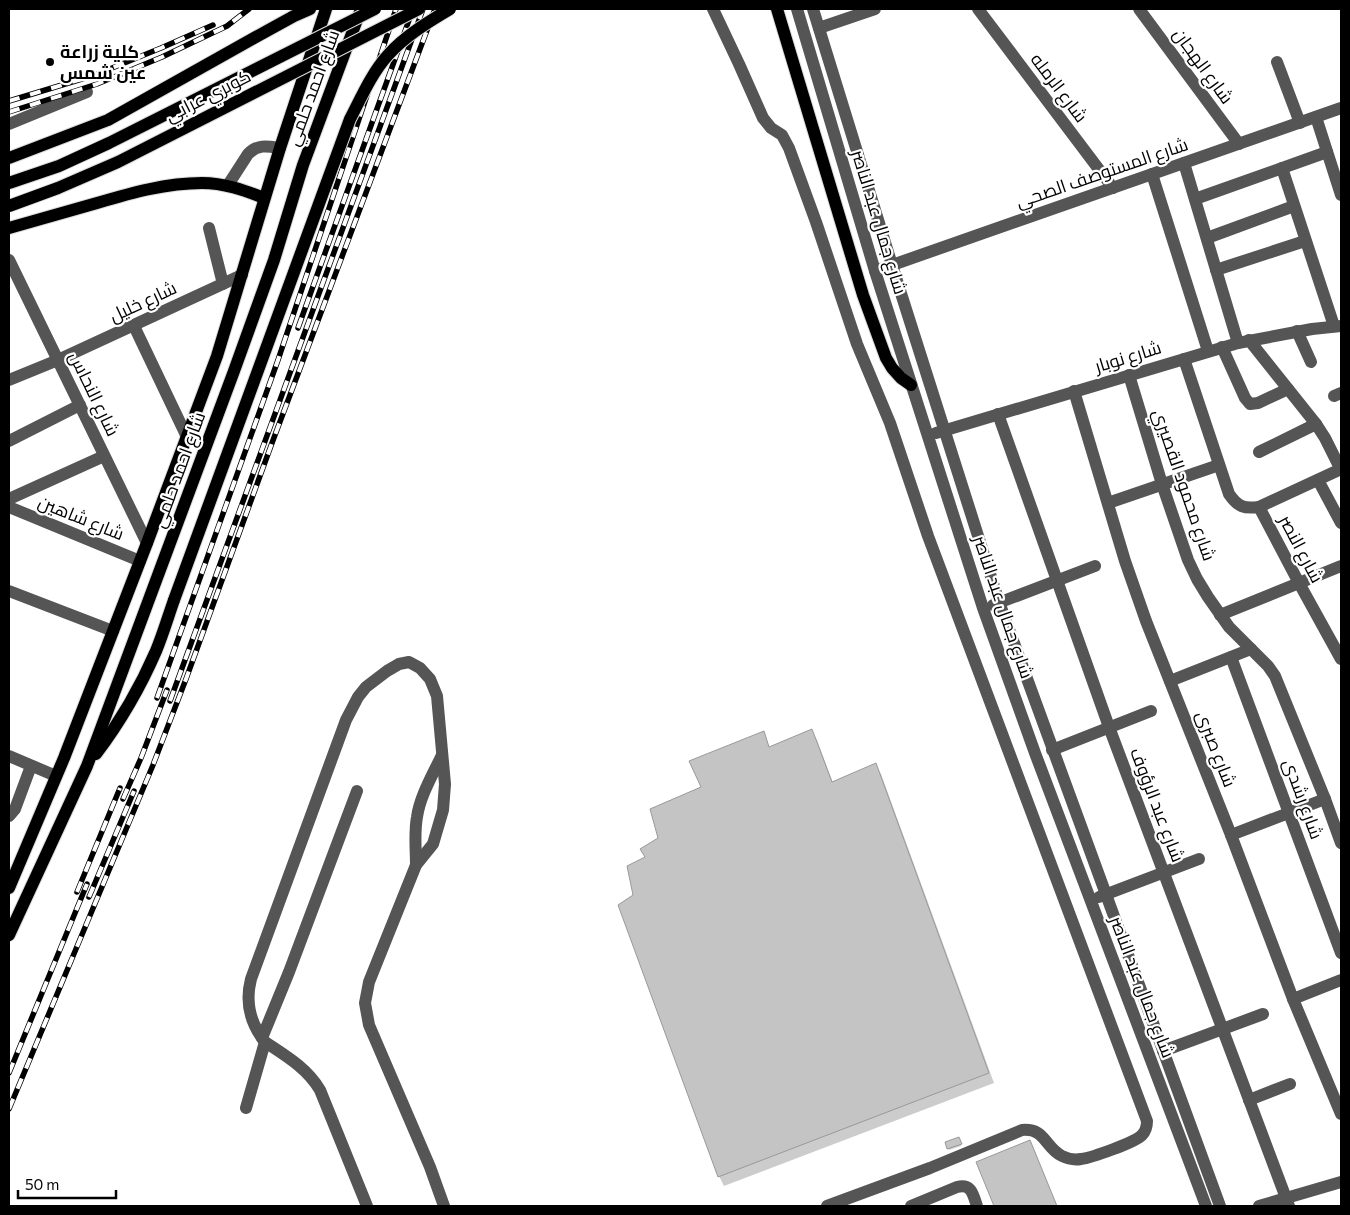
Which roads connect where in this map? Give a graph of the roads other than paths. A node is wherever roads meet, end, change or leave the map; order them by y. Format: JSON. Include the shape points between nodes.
{"nodes":[{"id":1,"x":310,"y":9,"type":"edge"},
{"id":2,"x":326,"y":9,"type":"edge"},
{"id":3,"x":361,"y":9,"type":"edge"},
{"id":4,"x":375,"y":9,"type":"edge"},
{"id":5,"x":419,"y":9,"type":"edge"},
{"id":6,"x":450,"y":9,"type":"edge"},
{"id":7,"x":713,"y":9,"type":"edge"},
{"id":8,"x":777,"y":9,"type":"edge"},
{"id":9,"x":796,"y":9,"type":"edge"},
{"id":10,"x":813,"y":9,"type":"edge"},
{"id":11,"x":978,"y":9,"type":"edge"},
{"id":12,"x":1139,"y":9,"type":"edge"},
{"id":13,"x":867,"y":10,"type":"edge"},
{"id":14,"x":294,"y":12,"type":"edge"},
{"id":15,"x":820,"y":28,"type":"junction"},
{"id":16,"x":1278,"y":62,"type":"dead end"},
{"id":17,"x":87,"y":92,"type":"dead end"},
{"id":18,"x":1341,"y":108,"type":"edge"},
{"id":19,"x":1316,"y":117,"type":"junction"},
{"id":20,"x":1300,"y":123,"type":"junction"},
{"id":21,"x":9,"y":124,"type":"edge"},
{"id":22,"x":1238,"y":144,"type":"junction"},
{"id":23,"x":280,"y":148,"type":"junction"},
{"id":24,"x":1328,"y":152,"type":"junction"},
{"id":25,"x":9,"y":158,"type":"edge"},
{"id":26,"x":1184,"y":163,"type":"junction"},
{"id":27,"x":1282,"y":168,"type":"junction"},
{"id":28,"x":1152,"y":174,"type":"junction"},
{"id":29,"x":9,"y":182,"type":"edge"},
{"id":30,"x":228,"y":185,"type":"junction"},
{"id":31,"x":1114,"y":188,"type":"junction"},
{"id":32,"x":1341,"y":195,"type":"edge"},
{"id":33,"x":264,"y":198,"type":"junction"},
{"id":34,"x":1195,"y":199,"type":"junction"},
{"id":35,"x":9,"y":206,"type":"edge"},
{"id":36,"x":1294,"y":206,"type":"junction"},
{"id":37,"x":9,"y":228,"type":"edge"},
{"id":38,"x":209,"y":228,"type":"dead end"},
{"id":39,"x":1206,"y":238,"type":"junction"},
{"id":40,"x":1305,"y":241,"type":"junction"},
{"id":41,"x":9,"y":260,"type":"edge"},
{"id":42,"x":892,"y":265,"type":"junction"},
{"id":43,"x":1216,"y":270,"type":"junction"},
{"id":44,"x":875,"y":271,"type":"junction"},
{"id":45,"x":242,"y":275,"type":"junction"},
{"id":46,"x":223,"y":284,"type":"junction"},
{"id":47,"x":134,"y":326,"type":"junction"},
{"id":48,"x":1338,"y":326,"type":"edge"},
{"id":49,"x":1297,"y":331,"type":"junction"},
{"id":50,"x":1244,"y":342,"type":"junction"},
{"id":51,"x":1222,"y":347,"type":"junction"},
{"id":52,"x":1208,"y":351,"type":"junction"},
{"id":53,"x":1184,"y":358,"type":"junction"},
{"id":54,"x":58,"y":360,"type":"junction"},
{"id":55,"x":1311,"y":362,"type":"dead end"},
{"id":56,"x":1129,"y":375,"type":"junction"},
{"id":57,"x":9,"y":380,"type":"edge"},
{"id":58,"x":911,"y":385,"type":"junction"},
{"id":59,"x":1288,"y":389,"type":"junction"},
{"id":60,"x":1074,"y":391,"type":"junction"},
{"id":61,"x":80,"y":405,"type":"junction"},
{"id":62,"x":998,"y":414,"type":"junction"},
{"id":63,"x":1316,"y":424,"type":"junction"},
{"id":64,"x":944,"y":430,"type":"junction"},
{"id":65,"x":186,"y":435,"type":"junction"},
{"id":66,"x":927,"y":435,"type":"junction"},
{"id":67,"x":9,"y":441,"type":"edge"},
{"id":68,"x":1259,"y":452,"type":"dead end"},
{"id":69,"x":104,"y":456,"type":"junction"},
{"id":70,"x":1220,"y":465,"type":"junction"},
{"id":71,"x":1341,"y":469,"type":"edge"},
{"id":72,"x":1318,"y":480,"type":"junction"},
{"id":73,"x":1162,"y":484,"type":"junction"},
{"id":74,"x":9,"y":499,"type":"edge"},
{"id":75,"x":1108,"y":503,"type":"junction"},
{"id":76,"x":9,"y":507,"type":"edge"},
{"id":77,"x":1259,"y":507,"type":"junction"},
{"id":78,"x":1341,"y":523,"type":"edge"},
{"id":79,"x":147,"y":544,"type":"junction"},
{"id":80,"x":140,"y":561,"type":"junction"},
{"id":81,"x":1095,"y":566,"type":"dead end"},
{"id":82,"x":1341,"y":566,"type":"edge"},
{"id":83,"x":1057,"y":580,"type":"junction"},
{"id":84,"x":1299,"y":583,"type":"junction"},
{"id":85,"x":9,"y":590,"type":"edge"},
{"id":86,"x":998,"y":602,"type":"junction"},
{"id":87,"x":983,"y":608,"type":"junction"},
{"id":88,"x":1220,"y":615,"type":"junction"},
{"id":89,"x":113,"y":631,"type":"junction"},
{"id":90,"x":1251,"y":649,"type":"junction"},
{"id":91,"x":1231,"y":657,"type":"junction"},
{"id":92,"x":1341,"y":659,"type":"edge"},
{"id":93,"x":1170,"y":680,"type":"junction"},
{"id":94,"x":1151,"y":711,"type":"dead end"},
{"id":95,"x":1109,"y":727,"type":"junction"},
{"id":96,"x":1052,"y":750,"type":"junction"},
{"id":97,"x":442,"y":755,"type":"junction"},
{"id":98,"x":9,"y":757,"type":"edge"},
{"id":99,"x":31,"y":766,"type":"junction"},
{"id":100,"x":87,"y":766,"type":"junction"},
{"id":101,"x":56,"y":776,"type":"junction"},
{"id":102,"x":358,"y":791,"type":"dead end"},
{"id":103,"x":1325,"y":799,"type":"junction"},
{"id":104,"x":13,"y":801,"type":"edge"},
{"id":105,"x":1289,"y":813,"type":"junction"},
{"id":106,"x":9,"y":816,"type":"edge"},
{"id":107,"x":1231,"y":835,"type":"junction"},
{"id":108,"x":1341,"y":843,"type":"edge"},
{"id":109,"x":1200,"y":859,"type":"dead end"},
{"id":110,"x":416,"y":865,"type":"junction"},
{"id":111,"x":1164,"y":872,"type":"junction"},
{"id":112,"x":10,"y":879,"type":"edge"},
{"id":113,"x":1105,"y":895,"type":"junction"},
{"id":114,"x":1090,"y":900,"type":"junction"},
{"id":115,"x":9,"y":935,"type":"edge"},
{"id":116,"x":1341,"y":953,"type":"edge"},
{"id":117,"x":1341,"y":980,"type":"edge"},
{"id":118,"x":1293,"y":999,"type":"junction"},
{"id":119,"x":1263,"y":1014,"type":"dead end"},
{"id":120,"x":1222,"y":1029,"type":"junction"},
{"id":121,"x":263,"y":1040,"type":"junction"},
{"id":122,"x":1163,"y":1051,"type":"junction"},
{"id":123,"x":1290,"y":1084,"type":"dead end"},
{"id":124,"x":1249,"y":1100,"type":"junction"},
{"id":125,"x":246,"y":1108,"type":"dead end"},
{"id":126,"x":1341,"y":1114,"type":"edge"},
{"id":127,"x":1341,"y":1182,"type":"edge"},
{"id":128,"x":1287,"y":1202,"type":"edge"},
{"id":129,"x":367,"y":1206,"type":"edge"},
{"id":130,"x":444,"y":1206,"type":"edge"},
{"id":131,"x":828,"y":1206,"type":"edge"},
{"id":132,"x":911,"y":1206,"type":"edge"},
{"id":133,"x":977,"y":1206,"type":"edge"},
{"id":134,"x":1206,"y":1206,"type":"edge"},
{"id":135,"x":1220,"y":1206,"type":"edge"},
{"id":136,"x":1259,"y":1206,"type":"edge"}],
"edges":[{"from":1,"to":14,"type":"main road"},
{"from":2,"to":23,"type":"main road","name":"شارع احمد حلمي"},
{"from":3,"to":100,"type":"main road","name":"شارع احمد حلمي","via":[[303,165],[274,260],[234,371]]},
{"from":4,"to":29,"type":"main road","name":"كوبري عرابي","bridge":true,"via":[[109,144]]},
{"from":5,"to":35,"type":"main road","name":"كوبري عرابي","bridge":true,"via":[[118,162]]},
{"from":6,"to":100,"type":"main road","bridge":true,"via":[[426,23],[387,56],[350,120],[156,650],[137,691]]},
{"from":7,"to":131,"type":"street","via":[[763,118],[782,135],[789,148],[857,344],[890,423],[928,536],[1147,1121],[1140,1138],[1079,1160],[1054,1151],[1041,1134],[1022,1130]]},
{"from":8,"to":58,"type":"main road","via":[[863,295],[886,358],[901,378]]},
{"from":9,"to":44,"type":"street","name":"شارع جمال عبد الناصر"},
{"from":10,"to":15,"type":"street","name":"شارع جمال عبد الناصر"},
{"from":11,"to":31,"type":"street","name":"شارع الرمله"},
{"from":12,"to":22,"type":"street","name":"شارع الهجان"},
{"from":13,"to":15,"type":"street"},
{"from":14,"to":25,"type":"main road","via":[[108,120]]},
{"from":15,"to":42,"type":"street","name":"شارع جمال عبد الناصر"},
{"from":16,"to":20,"type":"street"},
{"from":17,"to":21,"type":"street"},
{"from":18,"to":19,"type":"street","name":"شارع المستوصف الصحي"},
{"from":19,"to":20,"type":"street","name":"شارع المستوصف الصحي"},
{"from":19,"to":24,"type":"street"},
{"from":20,"to":22,"type":"street","name":"شارع المستوصف الصحي"},
{"from":22,"to":26,"type":"street","name":"شارع المستوصف الصحي"},
{"from":23,"to":30,"type":"street","via":[[262,146],[251,151]]},
{"from":23,"to":33,"type":"main road","name":"شارع احمد حلمي"},
{"from":24,"to":27,"type":"street"},
{"from":24,"to":32,"type":"street"},
{"from":26,"to":28,"type":"street","name":"شارع المستوصف الصحي"},
{"from":26,"to":34,"type":"street"},
{"from":27,"to":34,"type":"street"},
{"from":27,"to":36,"type":"street"},
{"from":28,"to":31,"type":"street","name":"شارع المستوصف الصحي"},
{"from":28,"to":52,"type":"street"},
{"from":30,"to":33,"type":"main road"},
{"from":30,"to":37,"type":"main road","via":[[185,183],[164,186]]},
{"from":31,"to":42,"type":"street","name":"شارع المستوصف الصحي"},
{"from":33,"to":45,"type":"main road","name":"شارع احمد حلمي"},
{"from":34,"to":39,"type":"street"},
{"from":36,"to":39,"type":"street"},
{"from":36,"to":40,"type":"street"},
{"from":38,"to":46,"type":"street"},
{"from":39,"to":43,"type":"street"},
{"from":40,"to":43,"type":"street"},
{"from":40,"to":48,"type":"street"},
{"from":41,"to":54,"type":"street","name":"شارع النحاس"},
{"from":42,"to":44,"type":"street","name":"شارع المستوصف الصحي"},
{"from":42,"to":64,"type":"street","name":"شارع جمال عبد الناصر"},
{"from":43,"to":50,"type":"street"},
{"from":44,"to":58,"type":"street","name":"شارع جمال عبد الناصر"},
{"from":45,"to":46,"type":"street","name":"شارع خليل"},
{"from":45,"to":65,"type":"main road","name":"شارع احمد حلمي"},
{"from":46,"to":47,"type":"street","name":"شارع خليل"},
{"from":47,"to":54,"type":"street","name":"شارع خليل"},
{"from":47,"to":65,"type":"street"},
{"from":48,"to":49,"type":"street","name":"شارع نوبار"},
{"from":49,"to":50,"type":"street","name":"شارع نوبار"},
{"from":49,"to":55,"type":"street"},
{"from":50,"to":51,"type":"street","name":"شارع نوبار"},
{"from":50,"to":59,"type":"street"},
{"from":51,"to":52,"type":"street","name":"شارع نوبار"},
{"from":51,"to":59,"type":"street","via":[[1250,404],[1258,404]]},
{"from":52,"to":53,"type":"street","name":"شارع نوبار"},
{"from":53,"to":56,"type":"street","name":"شارع نوبار"},
{"from":53,"to":70,"type":"street"},
{"from":54,"to":57,"type":"street","name":"شارع خليل"},
{"from":54,"to":61,"type":"street","name":"شارع النحاس"},
{"from":56,"to":60,"type":"street","name":"شارع نوبار"},
{"from":56,"to":73,"type":"street","name":"شارع محمود القصيري"},
{"from":58,"to":66,"type":"street","name":"شارع جمال عبد الناصر"},
{"from":59,"to":63,"type":"street"},
{"from":60,"to":62,"type":"street","name":"شارع نوبار"},
{"from":60,"to":75,"type":"street","name":"شارع صبرى"},
{"from":61,"to":67,"type":"street"},
{"from":61,"to":69,"type":"street","name":"شارع النحاس"},
{"from":62,"to":64,"type":"street","name":"شارع نوبار"},
{"from":62,"to":83,"type":"street","name":"شارع عبد الرؤوف"},
{"from":63,"to":68,"type":"street"},
{"from":63,"to":71,"type":"street"},
{"from":64,"to":66,"type":"street","name":"شارع نوبار"},
{"from":64,"to":86,"type":"street","name":"شارع جمال عبد الناصر"},
{"from":65,"to":79,"type":"main road","name":"شارع احمد حلمي"},
{"from":66,"to":87,"type":"street","name":"شارع جمال عبد الناصر"},
{"from":69,"to":74,"type":"street"},
{"from":69,"to":79,"type":"street","name":"شارع النحاس"},
{"from":70,"to":73,"type":"street"},
{"from":70,"to":77,"type":"street","via":[[1234,502],[1242,507]]},
{"from":71,"to":72,"type":"street"},
{"from":72,"to":77,"type":"street"},
{"from":72,"to":78,"type":"street"},
{"from":73,"to":75,"type":"street"},
{"from":73,"to":88,"type":"street","name":"شارع محمود القصيري","via":[[1188,560]]},
{"from":75,"to":93,"type":"street","name":"شارع صبرى","via":[[1146,621]]},
{"from":76,"to":80,"type":"street","name":"شارع شاهين"},
{"from":77,"to":84,"type":"street","name":"شارع النصر"},
{"from":79,"to":80,"type":"main road","name":"شارع احمد حلمي"},
{"from":80,"to":89,"type":"main road","name":"شارع احمد حلمي"},
{"from":81,"to":83,"type":"street"},
{"from":82,"to":84,"type":"street"},
{"from":83,"to":86,"type":"street"},
{"from":83,"to":95,"type":"street","name":"شارع عبد الرؤوف"},
{"from":84,"to":88,"type":"street"},
{"from":84,"to":92,"type":"street","name":"شارع النصر"},
{"from":85,"to":89,"type":"street"},
{"from":86,"to":87,"type":"street"},
{"from":86,"to":96,"type":"street","name":"شارع جمال عبد الناصر"},
{"from":87,"to":114,"type":"street","name":"شارع جمال عبد الناصر"},
{"from":88,"to":90,"type":"street","name":"شارع محمود القصيري"},
{"from":89,"to":101,"type":"main road","name":"شارع احمد حلمي"},
{"from":90,"to":91,"type":"street"},
{"from":90,"to":103,"type":"street","name":"شارع محمود القصيري","via":[[1275,676]]},
{"from":91,"to":93,"type":"street"},
{"from":91,"to":105,"type":"street","name":"شارع رشدى"},
{"from":93,"to":107,"type":"street","name":"شارع صبرى"},
{"from":94,"to":95,"type":"street"},
{"from":95,"to":96,"type":"street"},
{"from":95,"to":111,"type":"street","name":"شارع عبد الرؤوف"},
{"from":96,"to":113,"type":"street","name":"شارع جمال عبد الناصر"},
{"from":97,"to":110,"type":"street","via":[[417,817]]},
{"from":97,"to":110,"type":"street","via":[[443,810],[433,844]]},
{"from":97,"to":121,"type":"street","via":[[437,696],[430,680],[415,665],[409,662],[399,664],[371,683],[358,697],[346,720],[251,979],[248,1005]]},
{"from":98,"to":99,"type":"street"},
{"from":99,"to":101,"type":"street"},
{"from":99,"to":104,"type":"street"},
{"from":100,"to":115,"type":"main road","name":"شارع احمد حلمي"},
{"from":101,"to":112,"type":"main road","name":"شارع احمد حلمي"},
{"from":102,"to":121,"type":"street"},
{"from":103,"to":105,"type":"street"},
{"from":103,"to":108,"type":"street","name":"شارع محمود القصيري"},
{"from":104,"to":106,"type":"street","via":[[15,809]]},
{"from":105,"to":107,"type":"street"},
{"from":105,"to":116,"type":"street","name":"شارع رشدى"},
{"from":107,"to":118,"type":"street","name":"شارع صبرى"},
{"from":109,"to":111,"type":"street"},
{"from":110,"to":130,"type":"street","via":[[369,982],[365,1003],[369,1025]]},
{"from":111,"to":113,"type":"street"},
{"from":111,"to":120,"type":"street","name":"شارع عبد الرؤوف"},
{"from":113,"to":114,"type":"street"},
{"from":113,"to":122,"type":"street","name":"شارع جمال عبد الناصر"},
{"from":114,"to":134,"type":"street","name":"شارع جمال عبد الناصر"},
{"from":117,"to":118,"type":"street"},
{"from":118,"to":126,"type":"street","name":"شارع صبرى"},
{"from":119,"to":120,"type":"street"},
{"from":120,"to":122,"type":"street"},
{"from":120,"to":124,"type":"street","name":"شارع عبد الرؤوف"},
{"from":121,"to":125,"type":"street"},
{"from":121,"to":129,"type":"street","via":[[303,1068],[318,1086]]},
{"from":122,"to":135,"type":"street","name":"شارع جمال عبد الناصر"},
{"from":123,"to":124,"type":"street"},
{"from":124,"to":128,"type":"street","name":"شارع عبد الرؤوف"},
{"from":127,"to":128,"type":"street"},
{"from":128,"to":136,"type":"street"},
{"from":132,"to":133,"type":"street","via":[[963,1186],[970,1188]]}]}
